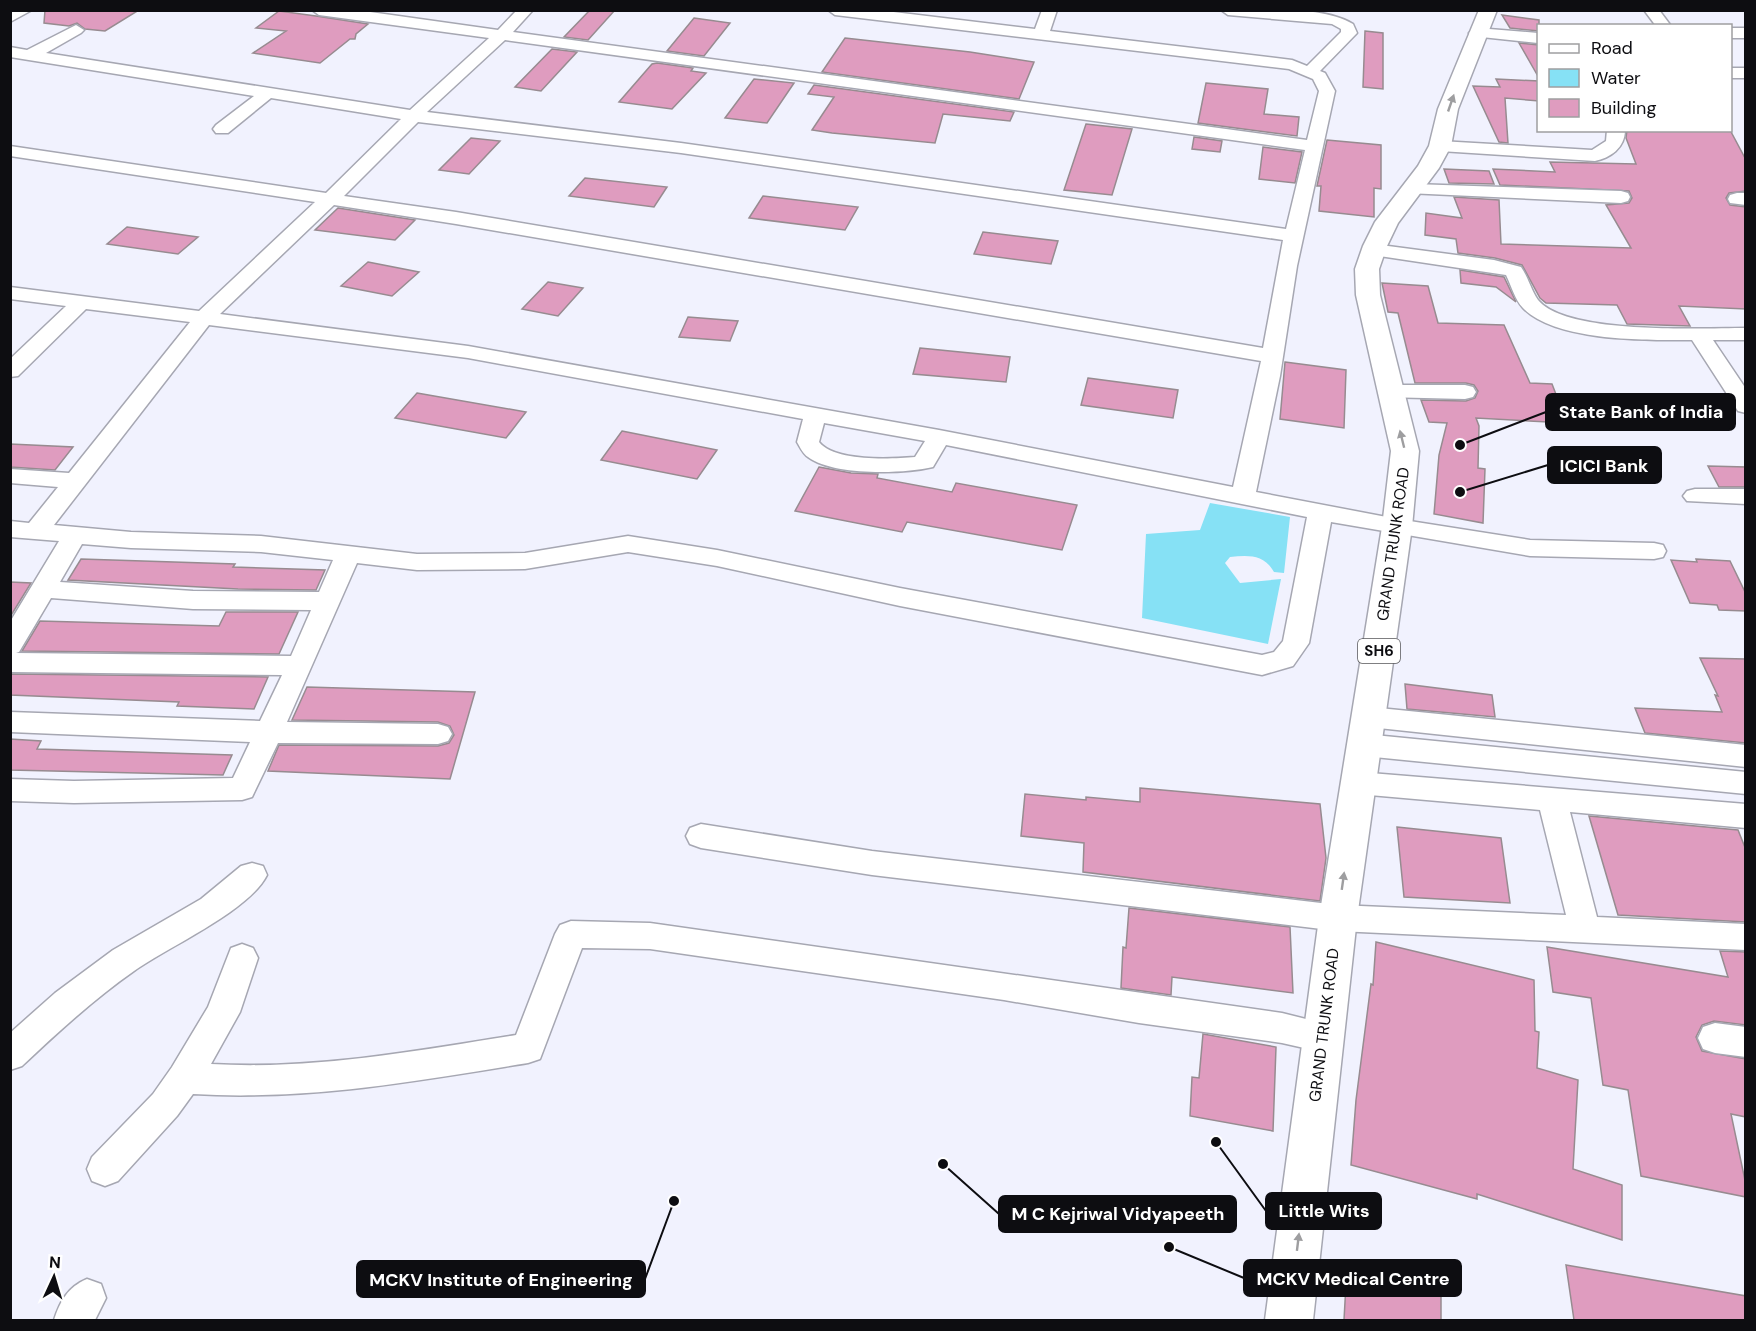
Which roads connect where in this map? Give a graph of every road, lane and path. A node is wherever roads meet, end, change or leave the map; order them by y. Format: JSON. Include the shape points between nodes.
{"nodes":[{"id":1,"x":25,"y":10,"type":"edge"},
{"id":2,"x":319,"y":10,"type":"edge"},
{"id":3,"x":525,"y":10,"type":"edge"},
{"id":4,"x":835,"y":10,"type":"edge"},
{"id":5,"x":1050,"y":10,"type":"edge"},
{"id":6,"x":1228,"y":10,"type":"edge"},
{"id":7,"x":1651,"y":10,"type":"edge"},
{"id":8,"x":916,"y":15,"type":"edge"},
{"id":9,"x":10,"y":18,"type":"edge"},
{"id":10,"x":1482,"y":22,"type":"edge"},
{"id":11,"x":1662,"y":24,"type":"edge"},
{"id":12,"x":76,"y":30,"type":"dead end"},
{"id":13,"x":1041,"y":34,"type":"junction"},
{"id":14,"x":501,"y":35,"type":"junction"},
{"id":15,"x":1537,"y":37,"type":"edge"},
{"id":16,"x":10,"y":52,"type":"edge"},
{"id":17,"x":30,"y":55,"type":"junction"},
{"id":18,"x":1310,"y":72,"type":"junction"},
{"id":19,"x":267,"y":93,"type":"junction"},
{"id":20,"x":414,"y":116,"type":"junction"},
{"id":21,"x":222,"y":129,"type":"dead end"},
{"id":22,"x":1616,"y":132,"type":"edge"},
{"id":23,"x":1315,"y":146,"type":"junction"},
{"id":24,"x":1440,"y":146,"type":"junction"},
{"id":25,"x":10,"y":151,"type":"edge"},
{"id":26,"x":1413,"y":189,"type":"junction"},
{"id":27,"x":1621,"y":197,"type":"dead end"},
{"id":28,"x":330,"y":199,"type":"junction"},
{"id":29,"x":1294,"y":236,"type":"junction"},
{"id":30,"x":1373,"y":250,"type":"junction"},
{"id":31,"x":10,"y":293,"type":"edge"},
{"id":32,"x":82,"y":302,"type":"junction"},
{"id":33,"x":204,"y":318,"type":"junction"},
{"id":34,"x":1746,"y":334,"type":"edge"},
{"id":35,"x":1700,"y":335,"type":"junction"},
{"id":36,"x":1272,"y":356,"type":"junction"},
{"id":37,"x":10,"y":371,"type":"edge"},
{"id":38,"x":1391,"y":392,"type":"junction"},
{"id":39,"x":1465,"y":392,"type":"dead end"},
{"id":40,"x":1746,"y":406,"type":"edge"},
{"id":41,"x":815,"y":415,"type":"junction"},
{"id":42,"x":939,"y":437,"type":"junction"},
{"id":43,"x":10,"y":476,"type":"edge"},
{"id":44,"x":65,"y":480,"type":"junction"},
{"id":45,"x":1695,"y":496,"type":"dead end"},
{"id":46,"x":1746,"y":497,"type":"edge"},
{"id":47,"x":1243,"y":498,"type":"junction"},
{"id":48,"x":1320,"y":513,"type":"junction"},
{"id":49,"x":1397,"y":527,"type":"junction"},
{"id":50,"x":21,"y":530,"type":"edge"},
{"id":51,"x":75,"y":534,"type":"junction"},
{"id":52,"x":1654,"y":551,"type":"dead end"},
{"id":53,"x":348,"y":554,"type":"junction"},
{"id":54,"x":43,"y":589,"type":"junction"},
{"id":55,"x":328,"y":601,"type":"junction"},
{"id":56,"x":10,"y":645,"type":"edge"},
{"id":57,"x":10,"y":662,"type":"edge"},
{"id":58,"x":300,"y":666,"type":"junction"},
{"id":59,"x":10,"y":722,"type":"edge"},
{"id":60,"x":1366,"y":731,"type":"junction"},
{"id":61,"x":268,"y":732,"type":"junction"},
{"id":62,"x":438,"y":734,"type":"dead end"},
{"id":63,"x":1746,"y":756,"type":"edge"},
{"id":64,"x":1358,"y":783,"type":"junction"},
{"id":65,"x":1746,"y":783,"type":"edge"},
{"id":66,"x":10,"y":790,"type":"edge"},
{"id":67,"x":1552,"y":800,"type":"junction"},
{"id":68,"x":1746,"y":816,"type":"edge"},
{"id":69,"x":701,"y":836,"type":"dead end"},
{"id":70,"x":252,"y":875,"type":"dead end"},
{"id":71,"x":1338,"y":918,"type":"junction"},
{"id":72,"x":1585,"y":930,"type":"junction"},
{"id":73,"x":1746,"y":938,"type":"edge"},
{"id":74,"x":242,"y":958,"type":"dead end"},
{"id":75,"x":1322,"y":1037,"type":"junction"},
{"id":76,"x":10,"y":1055,"type":"edge"},
{"id":77,"x":184,"y":1078,"type":"junction"},
{"id":78,"x":105,"y":1169,"type":"dead end"},
{"id":79,"x":1289,"y":1320,"type":"edge"}],
"edges":[{"from":1,"to":9,"type":"street"},
{"from":2,"to":14,"type":"street"},
{"from":3,"to":14,"type":"street"},
{"from":4,"to":8,"type":"street"},
{"from":5,"to":13,"type":"street"},
{"from":6,"to":18,"type":"street","via":[[1336,20],[1348,27],[1349,33]]},
{"from":7,"to":11,"type":"street"},
{"from":8,"to":13,"type":"street"},
{"from":10,"to":15,"type":"street"},
{"from":24,"to":10,"type":"main road","name":"GRAND TRUNK ROAD","number":"SH6","one_way":true,"via":[[1449,110]]},
{"from":12,"to":17,"type":"street"},
{"from":13,"to":18,"type":"street","via":[[1292,65]]},
{"from":14,"to":20,"type":"street"},
{"from":14,"to":23,"type":"street"},
{"from":16,"to":17,"type":"street"},
{"from":17,"to":19,"type":"street"},
{"from":18,"to":23,"type":"street","via":[[1319,76],[1328,91]]},
{"from":19,"to":20,"type":"street"},
{"from":19,"to":21,"type":"street"},
{"from":20,"to":28,"type":"street"},
{"from":20,"to":29,"type":"street","via":[[681,148]]},
{"from":22,"to":24,"type":"street","via":[[1613,146],[1594,156]]},
{"from":23,"to":29,"type":"street"},
{"from":24,"to":26,"type":"main road","name":"GRAND TRUNK ROAD","number":"SH6"},
{"from":25,"to":28,"type":"street"},
{"from":26,"to":27,"type":"street"},
{"from":26,"to":30,"type":"main road","name":"GRAND TRUNK ROAD","number":"SH6"},
{"from":28,"to":33,"type":"street"},
{"from":28,"to":36,"type":"street"},
{"from":29,"to":36,"type":"street"},
{"from":30,"to":35,"type":"street","via":[[1514,271],[1530,304],[1578,327]]},
{"from":30,"to":38,"type":"main road","name":"GRAND TRUNK ROAD","number":"SH6","via":[[1367,269],[1368,295]]},
{"from":31,"to":32,"type":"street"},
{"from":32,"to":33,"type":"street"},
{"from":32,"to":37,"type":"street"},
{"from":33,"to":41,"type":"street","via":[[468,352]]},
{"from":33,"to":44,"type":"street"},
{"from":34,"to":35,"type":"street"},
{"from":35,"to":40,"type":"street"},
{"from":36,"to":47,"type":"street"},
{"from":38,"to":39,"type":"street"},
{"from":49,"to":38,"type":"main road","name":"GRAND TRUNK ROAD","number":"SH6","one_way":true,"via":[[1405,451]]},
{"from":41,"to":42,"type":"street"},
{"from":41,"to":42,"type":"street","via":[[808,442],[816,452],[837,459],[910,466],[925,462]]},
{"from":42,"to":47,"type":"street"},
{"from":43,"to":44,"type":"street"},
{"from":44,"to":50,"type":"street"},
{"from":45,"to":46,"type":"street"},
{"from":47,"to":48,"type":"street"},
{"from":48,"to":49,"type":"street"},
{"from":48,"to":53,"type":"street","via":[[1296,643],[1283,659],[1262,665],[628,544],[525,561],[417,562]]},
{"from":49,"to":52,"type":"street","via":[[1530,548]]},
{"from":49,"to":60,"type":"main road","name":"GRAND TRUNK ROAD","number":"SH6"},
{"from":50,"to":51,"type":"street"},
{"from":51,"to":53,"type":"street","via":[[261,544]]},
{"from":51,"to":54,"type":"street"},
{"from":53,"to":55,"type":"street"},
{"from":54,"to":55,"type":"street","via":[[193,600]]},
{"from":54,"to":56,"type":"street"},
{"from":55,"to":58,"type":"street"},
{"from":57,"to":58,"type":"street"},
{"from":58,"to":61,"type":"street"},
{"from":59,"to":61,"type":"street"},
{"from":60,"to":63,"type":"street"},
{"from":60,"to":64,"type":"main road","name":"GRAND TRUNK ROAD","number":"SH6"},
{"from":60,"to":65,"type":"street"},
{"from":61,"to":62,"type":"street"},
{"from":61,"to":66,"type":"street","via":[[242,789]]},
{"from":64,"to":67,"type":"street"},
{"from":71,"to":64,"type":"main road","name":"GRAND TRUNK ROAD","number":"SH6","one_way":true},
{"from":67,"to":68,"type":"street"},
{"from":67,"to":72,"type":"street"},
{"from":69,"to":71,"type":"street","via":[[872,863]]},
{"from":70,"to":76,"type":"street","via":[[212,908],[67,1003]]},
{"from":71,"to":72,"type":"street"},
{"from":71,"to":75,"type":"main road","name":"GRAND TRUNK ROAD","number":"SH6"},
{"from":72,"to":73,"type":"street"},
{"from":74,"to":77,"type":"street","via":[[223,1012]]},
{"from":75,"to":77,"type":"street","via":[[1004,986],[650,936],[571,934],[528,1048],[380,1072],[231,1083]]},
{"from":79,"to":75,"type":"main road","name":"GRAND TRUNK ROAD","number":"SH6","one_way":true},
{"from":77,"to":78,"type":"street","via":[[165,1105]]}]}
